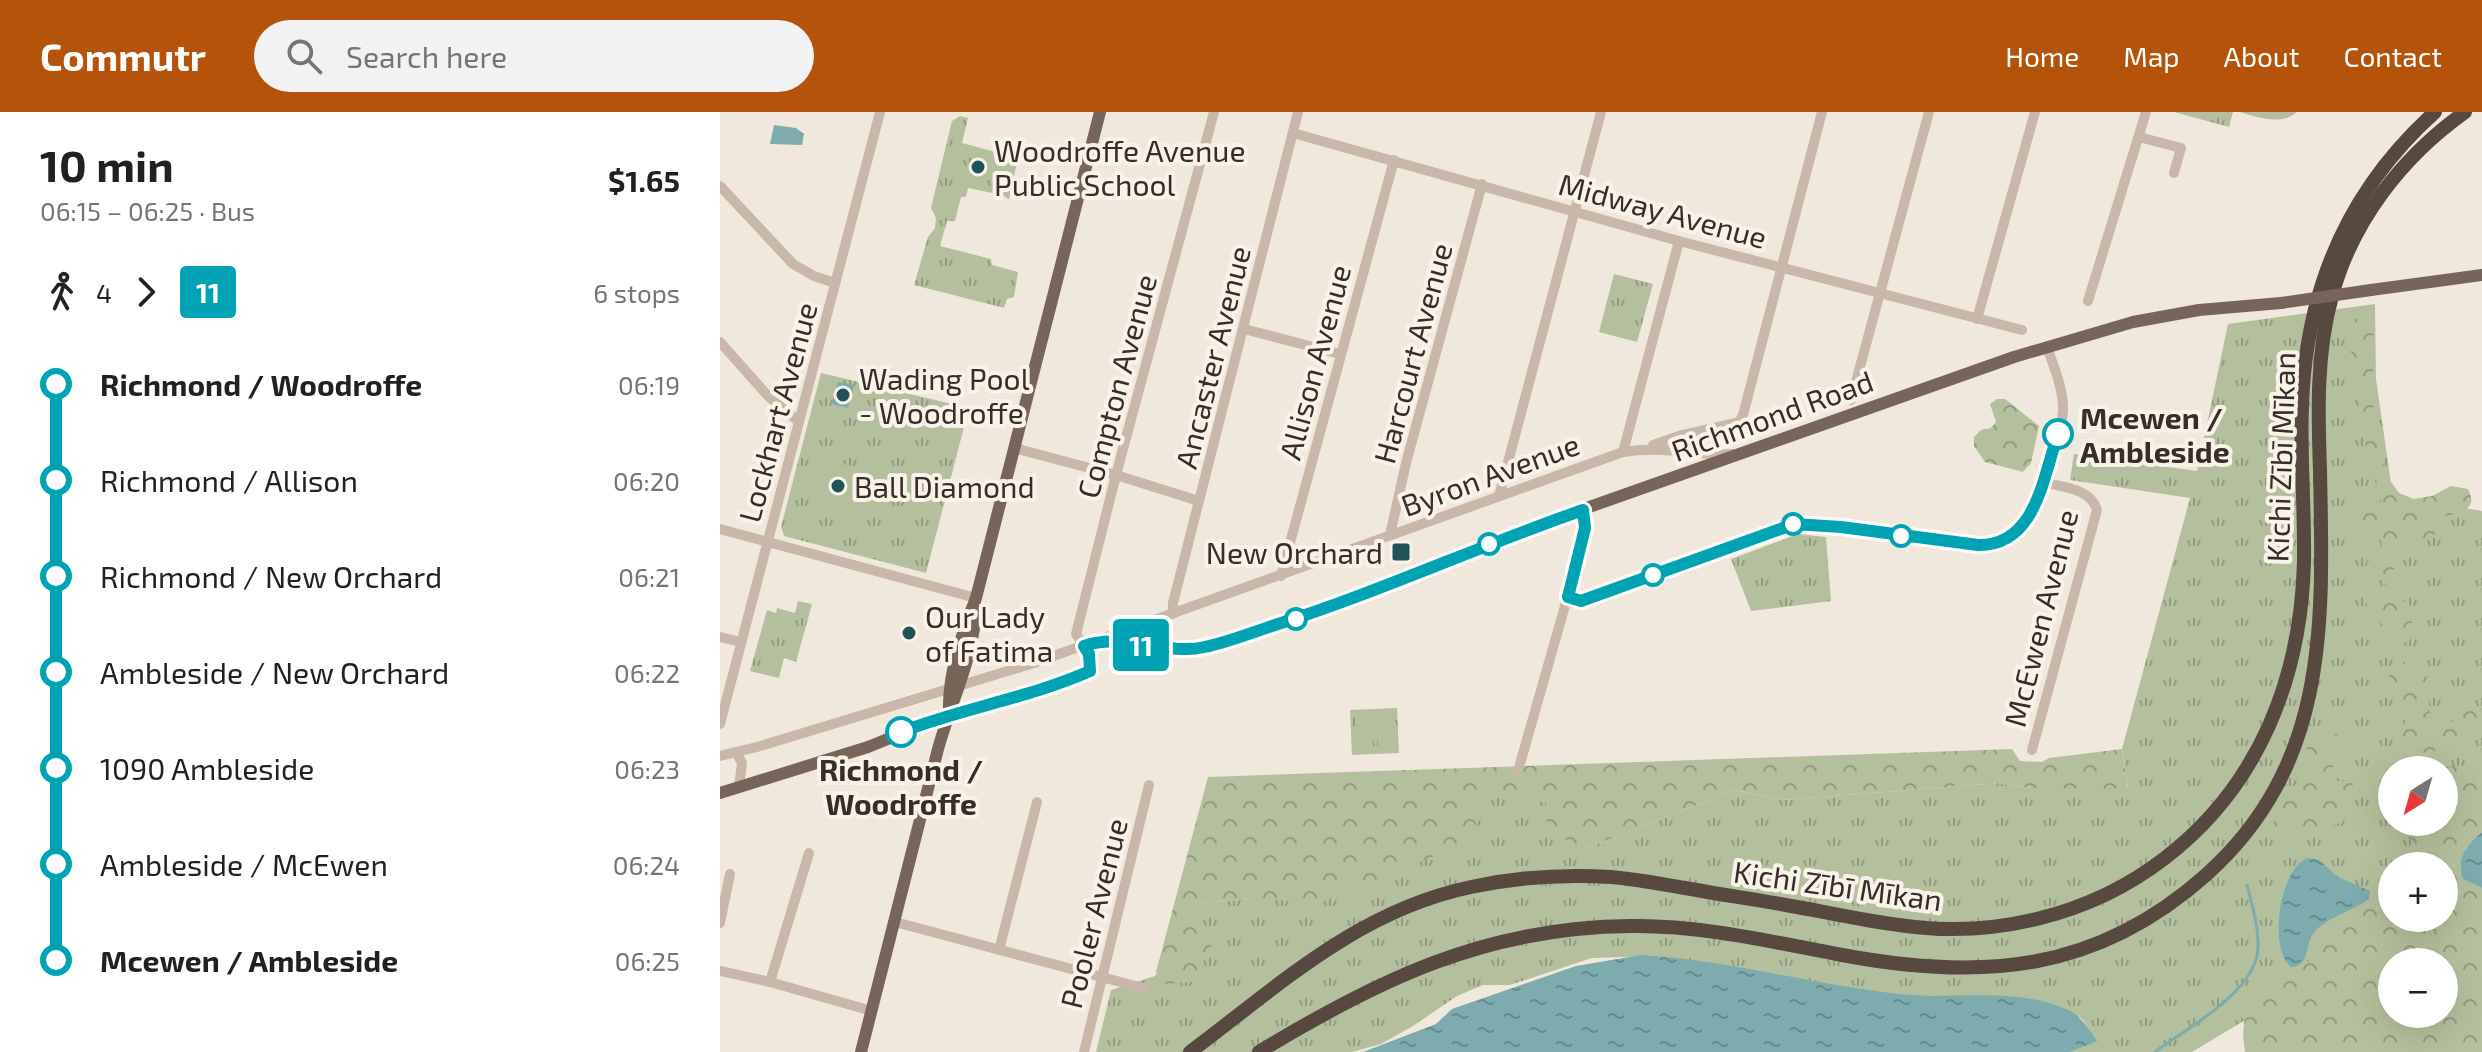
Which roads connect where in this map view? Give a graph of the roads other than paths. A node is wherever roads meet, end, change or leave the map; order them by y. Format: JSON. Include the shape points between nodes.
{"nodes":[{"id":1,"x":880,"y":112,"type":"edge"},
{"id":2,"x":1100,"y":112,"type":"edge"},
{"id":3,"x":1214,"y":112,"type":"edge"},
{"id":4,"x":1298,"y":112,"type":"edge"},
{"id":5,"x":1601,"y":112,"type":"edge"},
{"id":6,"x":1822,"y":112,"type":"edge"},
{"id":7,"x":1929,"y":112,"type":"edge"},
{"id":8,"x":2035,"y":112,"type":"edge"},
{"id":9,"x":2146,"y":112,"type":"edge"},
{"id":10,"x":2435,"y":112,"type":"edge"},
{"id":11,"x":2465,"y":112,"type":"edge"},
{"id":12,"x":1293,"y":133,"type":"junction"},
{"id":13,"x":2139,"y":137,"type":"junction"},
{"id":14,"x":1394,"y":160,"type":"junction"},
{"id":15,"x":2174,"y":173,"type":"dead end"},
{"id":16,"x":1482,"y":184,"type":"junction"},
{"id":17,"x":720,"y":186,"type":"edge"},
{"id":18,"x":1574,"y":210,"type":"junction"},
{"id":19,"x":1679,"y":241,"type":"junction"},
{"id":20,"x":1781,"y":267,"type":"junction"},
{"id":21,"x":2482,"y":275,"type":"edge"},
{"id":22,"x":835,"y":283,"type":"junction"},
{"id":23,"x":1880,"y":293,"type":"junction"},
{"id":24,"x":2088,"y":301,"type":"dead end"},
{"id":25,"x":1977,"y":319,"type":"junction"},
{"id":26,"x":1244,"y":329,"type":"junction"},
{"id":27,"x":2022,"y":330,"type":"dead end"},
{"id":28,"x":720,"y":342,"type":"edge"},
{"id":29,"x":2047,"y":347,"type":"junction"},
{"id":30,"x":1340,"y":354,"type":"junction"},
{"id":31,"x":1851,"y":400,"type":"dead end"},
{"id":32,"x":798,"y":421,"type":"junction"},
{"id":33,"x":1014,"y":448,"type":"junction"},
{"id":34,"x":1645,"y":448,"type":"junction"},
{"id":35,"x":1623,"y":452,"type":"junction"},
{"id":36,"x":1734,"y":454,"type":"junction"},
{"id":37,"x":1116,"y":475,"type":"junction"},
{"id":38,"x":2042,"y":482,"type":"junction"},
{"id":39,"x":1499,"y":496,"type":"junction"},
{"id":40,"x":1199,"y":501,"type":"junction"},
{"id":41,"x":1583,"y":510,"type":"junction"},
{"id":42,"x":720,"y":529,"type":"edge"},
{"id":43,"x":1390,"y":535,"type":"junction"},
{"id":44,"x":768,"y":541,"type":"junction"},
{"id":45,"x":1281,"y":576,"type":"junction"},
{"id":46,"x":1568,"y":597,"type":"junction"},
{"id":47,"x":976,"y":598,"type":"junction"},
{"id":48,"x":1173,"y":614,"type":"junction"},
{"id":49,"x":720,"y":637,"type":"edge"},
{"id":50,"x":741,"y":642,"type":"junction"},
{"id":51,"x":1089,"y":644,"type":"junction"},
{"id":52,"x":1090,"y":671,"type":"joint"},
{"id":53,"x":955,"y":688,"type":"junction"},
{"id":54,"x":948,"y":713,"type":"junction"},
{"id":55,"x":720,"y":724,"type":"edge"},
{"id":56,"x":2032,"y":750,"type":"dead end"},
{"id":57,"x":736,"y":752,"type":"junction"},
{"id":58,"x":720,"y":756,"type":"edge"},
{"id":59,"x":1518,"y":771,"type":"dead end"},
{"id":60,"x":1149,"y":785,"type":"dead end"},
{"id":61,"x":739,"y":787,"type":"junction"},
{"id":62,"x":720,"y":793,"type":"edge"},
{"id":63,"x":1037,"y":802,"type":"dead end"},
{"id":64,"x":809,"y":853,"type":"dead end"},
{"id":65,"x":730,"y":874,"type":"dead end"},
{"id":66,"x":895,"y":922,"type":"junction"},
{"id":67,"x":720,"y":923,"type":"edge"},
{"id":68,"x":999,"y":950,"type":"junction"},
{"id":69,"x":720,"y":971,"type":"edge"},
{"id":70,"x":1102,"y":978,"type":"junction"},
{"id":71,"x":770,"y":982,"type":"junction"},
{"id":72,"x":1143,"y":988,"type":"dead end"},
{"id":73,"x":872,"y":1011,"type":"junction"},
{"id":74,"x":1196,"y":1050,"type":"edge"},
{"id":75,"x":861,"y":1052,"type":"edge"},
{"id":76,"x":1084,"y":1052,"type":"edge"},
{"id":77,"x":1259,"y":1052,"type":"edge"}],
"edges":[{"from":1,"to":22,"type":"street","name":"Lockhart Avenue"},
{"from":2,"to":33,"type":"main road"},
{"from":3,"to":37,"type":"street","name":"Compton Avenue"},
{"from":4,"to":12,"type":"street","name":"Ancaster Avenue"},
{"from":5,"to":18,"type":"street"},
{"from":6,"to":20,"type":"street"},
{"from":7,"to":23,"type":"street"},
{"from":8,"to":25,"type":"street"},
{"from":9,"to":13,"type":"street"},
{"from":10,"to":74,"type":"highway","name":"Kichi Zībī Mīkan","via":[[2409,136],[2357,203],[2318,297],[2303,390],[2302,593],[2282,696],[2237,783],[2201,827],[2165,858],[2079,907],[2041,919],[1972,929],[1902,926],[1616,877],[1543,876],[1474,886],[1421,901],[1343,937],[1284,977]]},
{"from":11,"to":77,"type":"highway","name":"Kichi Zībī Mīkan","via":[[2388,185],[2362,221],[2340,269],[2320,368],[2322,597],[2309,699],[2289,759],[2263,807],[2221,860],[2180,897],[2088,948],[1984,969],[1932,969],[1681,928],[1549,932],[1480,946],[1412,970]]},
{"from":12,"to":14,"type":"street","name":"Midway Avenue"},
{"from":12,"to":26,"type":"street","name":"Ancaster Avenue"},
{"from":13,"to":15,"type":"street","via":[[2181,148]]},
{"from":13,"to":24,"type":"street"},
{"from":14,"to":16,"type":"street","name":"Midway Avenue"},
{"from":14,"to":30,"type":"street","name":"Allison Avenue"},
{"from":16,"to":18,"type":"street","name":"Midway Avenue"},
{"from":16,"to":43,"type":"street","name":"Harcourt Avenue"},
{"from":17,"to":22,"type":"street","via":[[793,264]]},
{"from":18,"to":19,"type":"street","name":"Midway Avenue"},
{"from":18,"to":39,"type":"street"},
{"from":19,"to":20,"type":"street","name":"Midway Avenue"},
{"from":19,"to":35,"type":"street"},
{"from":20,"to":23,"type":"street","name":"Midway Avenue"},
{"from":20,"to":34,"type":"street","via":[[1739,422]]},
{"from":21,"to":29,"type":"main road","name":"Richmond Road","bridge":true,"via":[[2164,316]]},
{"from":22,"to":32,"type":"street","name":"Lockhart Avenue"},
{"from":23,"to":25,"type":"street","name":"Midway Avenue"},
{"from":23,"to":31,"type":"street"},
{"from":25,"to":27,"type":"street","name":"Midway Avenue"},
{"from":26,"to":30,"type":"street"},
{"from":26,"to":40,"type":"street","name":"Ancaster Avenue"},
{"from":28,"to":32,"type":"street"},
{"from":29,"to":36,"type":"main road","name":"Richmond Road"},
{"from":29,"to":38,"type":"street","name":"McEwen Avenue","via":[[2063,414]]},
{"from":30,"to":45,"type":"street","name":"Allison Avenue"},
{"from":32,"to":44,"type":"street","name":"Lockhart Avenue"},
{"from":33,"to":37,"type":"street"},
{"from":33,"to":47,"type":"main road"},
{"from":34,"to":35,"type":"street","name":"Byron Avenue"},
{"from":34,"to":36,"type":"street","name":"Byron Avenue"},
{"from":35,"to":39,"type":"street","name":"Byron Avenue"},
{"from":36,"to":41,"type":"main road","name":"Richmond Road"},
{"from":37,"to":40,"type":"street"},
{"from":37,"to":51,"type":"street","name":"Compton Avenue","via":[[1076,634]]},
{"from":38,"to":46,"type":"street","via":[[2027,522],[1998,543],[1978,545],[1802,523],[1581,601]]},
{"from":38,"to":56,"type":"street","name":"McEwen Avenue","via":[[2086,494],[2097,510]]},
{"from":39,"to":43,"type":"street","name":"Byron Avenue"},
{"from":40,"to":48,"type":"street","name":"Ancaster Avenue"},
{"from":41,"to":46,"type":"street","via":[[1585,528]]},
{"from":41,"to":51,"type":"main road","name":"Richmond Road","via":[[1296,619],[1202,648]]},
{"from":42,"to":44,"type":"street"},
{"from":43,"to":45,"type":"street","name":"Byron Avenue"},
{"from":44,"to":47,"type":"street"},
{"from":44,"to":50,"type":"street","name":"Lockhart Avenue"},
{"from":45,"to":48,"type":"street","name":"Byron Avenue"},
{"from":46,"to":59,"type":"street"},
{"from":47,"to":53,"type":"main road"},
{"from":48,"to":51,"type":"street","name":"Byron Avenue"},
{"from":49,"to":50,"type":"street"},
{"from":50,"to":55,"type":"street","name":"Lockhart Avenue"},
{"from":51,"to":52,"type":"street","name":"Compton Avenue"},
{"from":51,"to":53,"type":"street","name":"Byron Avenue"},
{"from":52,"to":54,"type":"main road","via":[[1053,687]]},
{"from":53,"to":54,"type":"main road"},
{"from":53,"to":57,"type":"street","name":"Byron Avenue"},
{"from":54,"to":61,"type":"main road","via":[[868,747]]},
{"from":54,"to":66,"type":"main road"},
{"from":57,"to":58,"type":"street","name":"Byron Avenue"},
{"from":57,"to":61,"type":"street","via":[[742,763]]},
{"from":60,"to":70,"type":"street","name":"Pooler Avenue"},
{"from":61,"to":62,"type":"main road"},
{"from":63,"to":68,"type":"street"},
{"from":64,"to":71,"type":"street"},
{"from":65,"to":67,"type":"street"},
{"from":66,"to":68,"type":"street"},
{"from":66,"to":73,"type":"main road"},
{"from":68,"to":70,"type":"street"},
{"from":69,"to":71,"type":"street"},
{"from":70,"to":72,"type":"street"},
{"from":70,"to":76,"type":"street","name":"Pooler Avenue"},
{"from":71,"to":73,"type":"street"},
{"from":73,"to":75,"type":"main road"}]}
